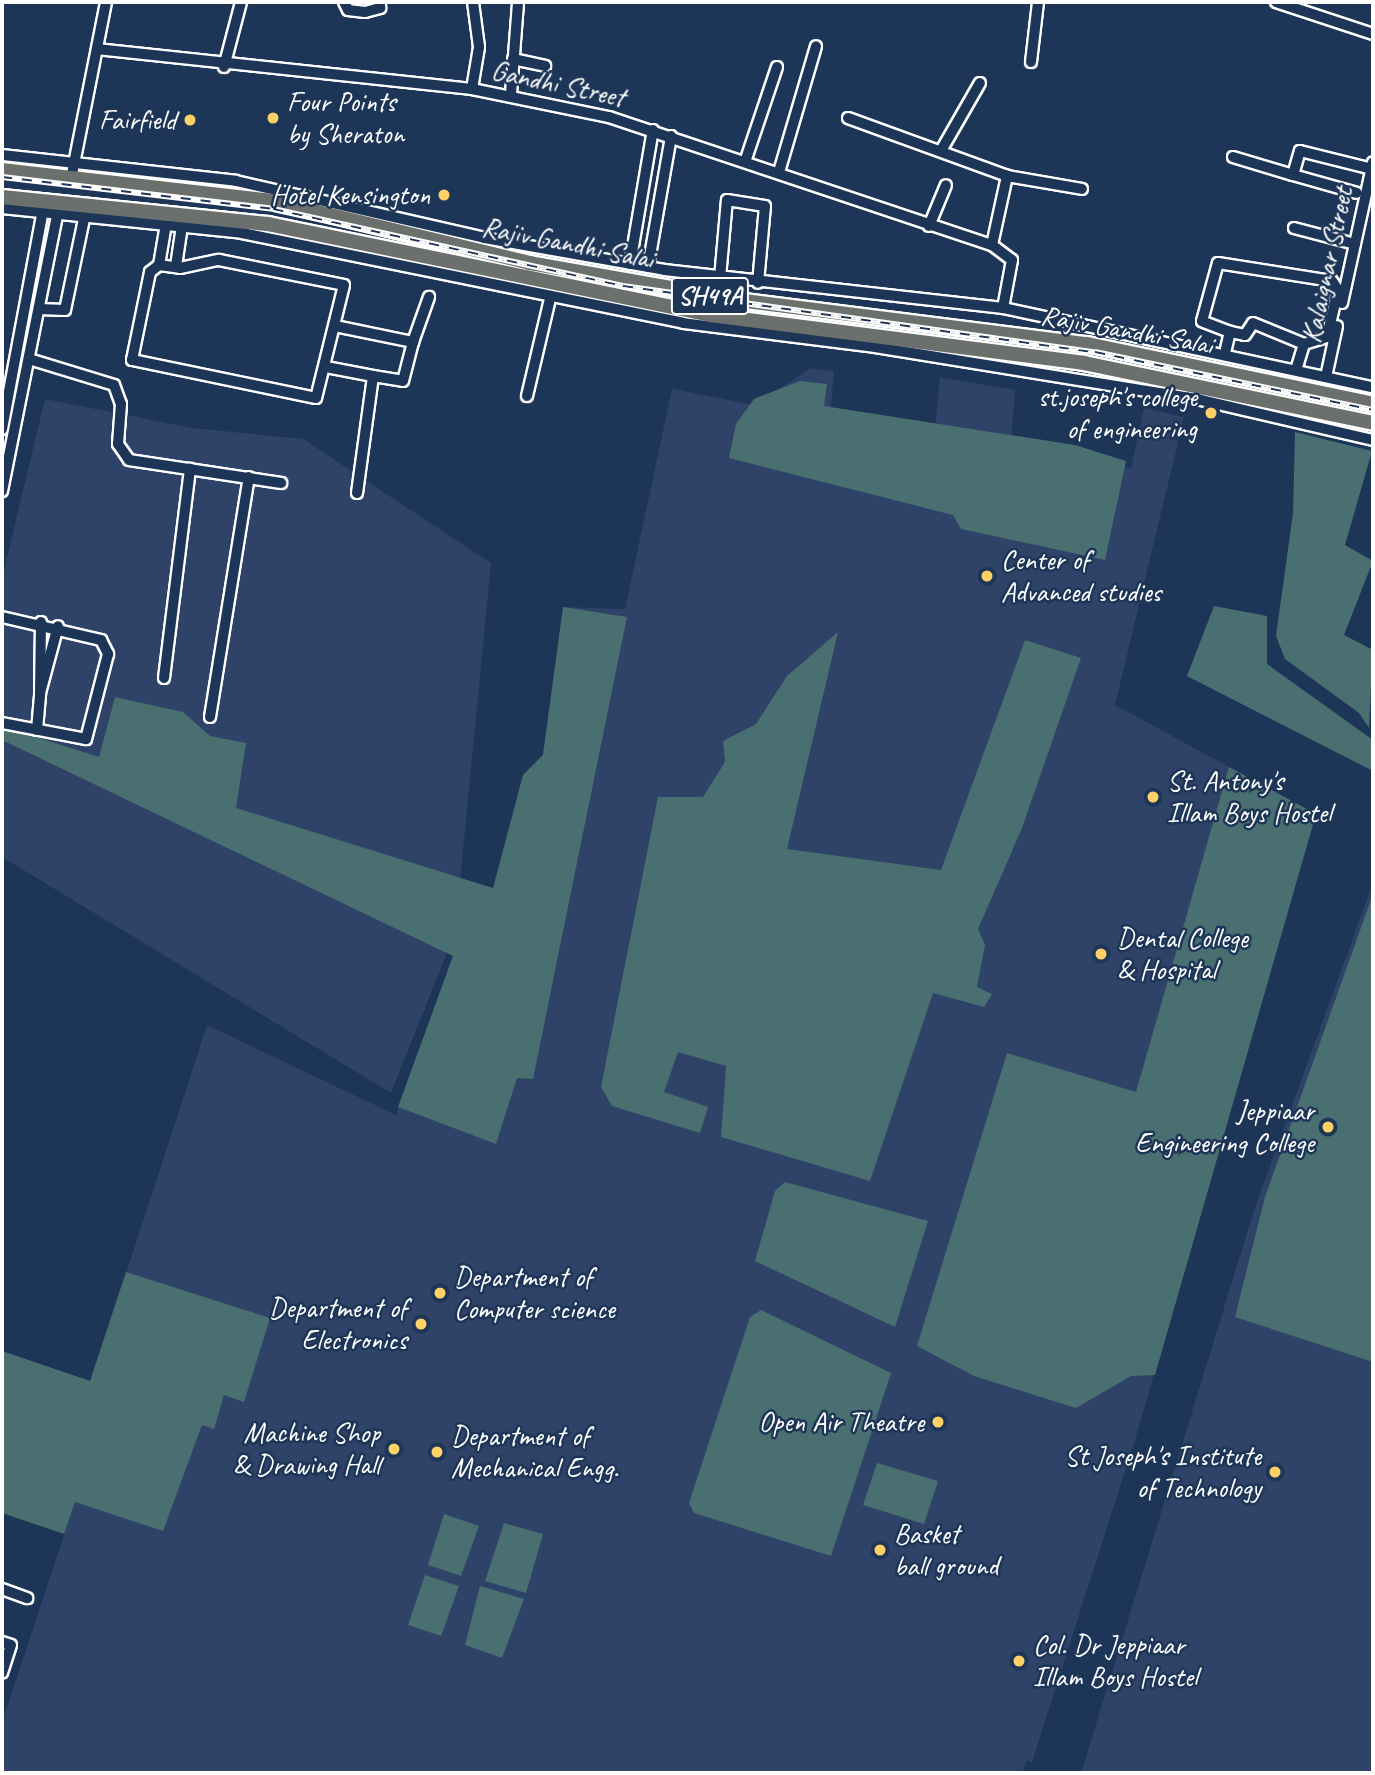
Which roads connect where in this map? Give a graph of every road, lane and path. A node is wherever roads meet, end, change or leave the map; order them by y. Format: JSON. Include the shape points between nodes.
{"nodes":[{"id":1,"x":106,"y":2,"type":"edge"},
{"id":2,"x":241,"y":2,"type":"edge"},
{"id":3,"x":344,"y":2,"type":"edge"},
{"id":4,"x":380,"y":2,"type":"edge"},
{"id":5,"x":473,"y":2,"type":"edge"},
{"id":6,"x":518,"y":2,"type":"edge"},
{"id":7,"x":1038,"y":2,"type":"edge"},
{"id":8,"x":1276,"y":2,"type":"edge"},
{"id":9,"x":1373,"y":34,"type":"edge"},
{"id":10,"x":816,"y":46,"type":"dead end"},
{"id":11,"x":97,"y":49,"type":"junction"},
{"id":12,"x":513,"y":59,"type":"junction"},
{"id":13,"x":1031,"y":62,"type":"dead end"},
{"id":14,"x":223,"y":66,"type":"junction"},
{"id":15,"x":545,"y":66,"type":"dead end"},
{"id":16,"x":777,"y":67,"type":"dead end"},
{"id":17,"x":980,"y":83,"type":"dead end"},
{"id":18,"x":472,"y":89,"type":"junction"},
{"id":19,"x":511,"y":94,"type":"junction"},
{"id":20,"x":848,"y":118,"type":"dead end"},
{"id":21,"x":653,"y":130,"type":"junction"},
{"id":22,"x":671,"y":136,"type":"junction"},
{"id":23,"x":942,"y":149,"type":"junction"},
{"id":24,"x":2,"y":155,"type":"edge"},
{"id":25,"x":1233,"y":157,"type":"dead end"},
{"id":26,"x":74,"y":159,"type":"junction"},
{"id":27,"x":746,"y":159,"type":"junction"},
{"id":28,"x":1372,"y":166,"type":"edge"},
{"id":29,"x":2,"y":170,"type":"edge"},
{"id":30,"x":779,"y":172,"type":"junction"},
{"id":31,"x":72,"y":174,"type":"junction"},
{"id":32,"x":1293,"y":175,"type":"junction"},
{"id":33,"x":1007,"y":176,"type":"junction"},
{"id":34,"x":946,"y":185,"type":"dead end"},
{"id":35,"x":1082,"y":188,"type":"dead end"},
{"id":36,"x":1357,"y":193,"type":"dead end"},
{"id":37,"x":2,"y":197,"type":"edge"},
{"id":38,"x":44,"y":205,"type":"junction"},
{"id":39,"x":59,"y":207,"type":"junction"},
{"id":40,"x":2,"y":208,"type":"edge"},
{"id":41,"x":85,"y":214,"type":"junction"},
{"id":42,"x":166,"y":224,"type":"junction"},
{"id":43,"x":182,"y":226,"type":"junction"},
{"id":44,"x":929,"y":226,"type":"junction"},
{"id":45,"x":1294,"y":228,"type":"dead end"},
{"id":46,"x":992,"y":244,"type":"junction"},
{"id":47,"x":1355,"y":244,"type":"junction"},
{"id":48,"x":630,"y":264,"type":"junction"},
{"id":49,"x":159,"y":265,"type":"junction"},
{"id":50,"x":176,"y":266,"type":"junction"},
{"id":51,"x":648,"y":267,"type":"junction"},
{"id":52,"x":720,"y":278,"type":"junction"},
{"id":53,"x":758,"y":283,"type":"junction"},
{"id":54,"x":429,"y":297,"type":"dead end"},
{"id":55,"x":550,"y":299,"type":"junction"},
{"id":56,"x":1003,"y":308,"type":"junction"},
{"id":57,"x":39,"y":309,"type":"junction"},
{"id":58,"x":335,"y":326,"type":"junction"},
{"id":59,"x":1230,"y":332,"type":"junction"},
{"id":60,"x":413,"y":342,"type":"junction"},
{"id":61,"x":1304,"y":345,"type":"junction"},
{"id":62,"x":1225,"y":353,"type":"junction"},
{"id":63,"x":29,"y":359,"type":"junction"},
{"id":64,"x":326,"y":367,"type":"junction"},
{"id":65,"x":1296,"y":370,"type":"junction"},
{"id":66,"x":373,"y":376,"type":"junction"},
{"id":67,"x":1326,"y":377,"type":"junction"},
{"id":68,"x":1276,"y":383,"type":"junction"},
{"id":69,"x":1373,"y":387,"type":"edge"},
{"id":70,"x":527,"y":396,"type":"dead end"},
{"id":71,"x":1271,"y":401,"type":"junction"},
{"id":72,"x":1373,"y":404,"type":"edge"},
{"id":73,"x":1373,"y":424,"type":"edge"},
{"id":74,"x":2,"y":429,"type":"edge"},
{"id":75,"x":1373,"y":440,"type":"edge"},
{"id":76,"x":190,"y":469,"type":"junction"},
{"id":77,"x":249,"y":477,"type":"junction"},
{"id":78,"x":281,"y":483,"type":"dead end"},
{"id":79,"x":2,"y":491,"type":"edge"},
{"id":80,"x":357,"y":493,"type":"dead end"},
{"id":81,"x":2,"y":617,"type":"edge"},
{"id":82,"x":41,"y":622,"type":"junction"},
{"id":83,"x":58,"y":626,"type":"junction"},
{"id":84,"x":164,"y":678,"type":"dead end"},
{"id":85,"x":40,"y":693,"type":"junction"},
{"id":86,"x":210,"y":717,"type":"dead end"},
{"id":87,"x":2,"y":723,"type":"edge"},
{"id":88,"x":37,"y":730,"type":"junction"},
{"id":89,"x":2,"y":1589,"type":"edge"},
{"id":90,"x":27,"y":1598,"type":"dead end"},
{"id":91,"x":2,"y":1642,"type":"edge"},
{"id":92,"x":2,"y":1673,"type":"edge"}],
"edges":[{"from":1,"to":11,"type":"street"},
{"from":2,"to":14,"type":"street"},
{"from":3,"to":4,"type":"street","via":[[348,10],[365,12],[380,8]]},
{"from":5,"to":18,"type":"street","via":[[479,47]]},
{"from":6,"to":12,"type":"street"},
{"from":7,"to":13,"type":"street"},
{"from":8,"to":9,"type":"street"},
{"from":10,"to":30,"type":"street"},
{"from":11,"to":14,"type":"street","name":"Gandhi Street"},
{"from":11,"to":26,"type":"street"},
{"from":12,"to":15,"type":"street"},
{"from":12,"to":19,"type":"street"},
{"from":14,"to":18,"type":"street","name":"Gandhi Street"},
{"from":16,"to":27,"type":"street"},
{"from":17,"to":23,"type":"street"},
{"from":18,"to":19,"type":"street","name":"Gandhi Street"},
{"from":19,"to":21,"type":"street","name":"Gandhi Street"},
{"from":20,"to":23,"type":"street"},
{"from":21,"to":22,"type":"street","name":"Gandhi Street"},
{"from":21,"to":48,"type":"street"},
{"from":22,"to":27,"type":"street","name":"Gandhi Street"},
{"from":22,"to":51,"type":"street"},
{"from":23,"to":33,"type":"street"},
{"from":24,"to":26,"type":"street"},
{"from":25,"to":32,"type":"street"},
{"from":26,"to":31,"type":"street"},
{"from":26,"to":48,"type":"street","via":[[236,181]]},
{"from":27,"to":30,"type":"street","name":"Gandhi Street"},
{"from":28,"to":32,"type":"street","via":[[1300,151]]},
{"from":28,"to":47,"type":"street","name":"Kalaignar Street"},
{"from":29,"to":31,"type":"main road","name":"Rajiv Gandhi Salai","number":"SH49A"},
{"from":30,"to":44,"type":"street","name":"Gandhi Street"},
{"from":31,"to":68,"type":"main road","name":"Rajiv Gandhi Salai","number":"SH49A","via":[[272,201],[530,263],[713,296],[1087,344]]},
{"from":32,"to":36,"type":"street"},
{"from":33,"to":35,"type":"street"},
{"from":33,"to":46,"type":"street"},
{"from":34,"to":44,"type":"street"},
{"from":37,"to":38,"type":"main road","name":"Rajiv Gandhi Salai","number":"SH49A"},
{"from":38,"to":39,"type":"main road","name":"Rajiv Gandhi Salai","number":"SH49A"},
{"from":38,"to":40,"type":"street"},
{"from":38,"to":74,"type":"street"},
{"from":39,"to":41,"type":"street"},
{"from":39,"to":57,"type":"street"},
{"from":39,"to":71,"type":"main road","name":"Rajiv Gandhi Salai","number":"SH49A","via":[[268,224],[710,315],[1084,363]]},
{"from":41,"to":42,"type":"street"},
{"from":41,"to":57,"type":"street","via":[[65,310]]},
{"from":42,"to":43,"type":"street"},
{"from":42,"to":49,"type":"street"},
{"from":43,"to":50,"type":"street"},
{"from":43,"to":55,"type":"street","via":[[325,248]]},
{"from":44,"to":46,"type":"street","name":"Gandhi Street"},
{"from":45,"to":47,"type":"street"},
{"from":46,"to":56,"type":"street","via":[[1012,260]]},
{"from":47,"to":67,"type":"street","name":"Kalaignar Street"},
{"from":48,"to":51,"type":"street"},
{"from":49,"to":50,"type":"street"},
{"from":49,"to":64,"type":"street","via":[[150,272],[131,354],[139,364],[316,398]]},
{"from":50,"to":58,"type":"street","via":[[219,260],[338,279],[344,285]]},
{"from":51,"to":52,"type":"street"},
{"from":52,"to":53,"type":"street"},
{"from":52,"to":53,"type":"street","via":[[727,200],[765,206]]},
{"from":53,"to":56,"type":"street"},
{"from":54,"to":60,"type":"street"},
{"from":55,"to":70,"type":"street"},
{"from":55,"to":75,"type":"street","via":[[1200,400]]},
{"from":56,"to":62,"type":"street"},
{"from":57,"to":63,"type":"street"},
{"from":58,"to":60,"type":"street"},
{"from":58,"to":64,"type":"street"},
{"from":59,"to":61,"type":"street","via":[[1245,335],[1253,323]]},
{"from":59,"to":61,"type":"street","via":[[1202,321],[1213,269],[1221,262],[1336,284],[1327,337]]},
{"from":59,"to":62,"type":"street"},
{"from":60,"to":66,"type":"street","via":[[403,381]]},
{"from":61,"to":65,"type":"street"},
{"from":62,"to":65,"type":"street"},
{"from":63,"to":76,"type":"street","via":[[105,378],[119,393],[122,453],[144,464]]},
{"from":63,"to":79,"type":"street"},
{"from":64,"to":66,"type":"street"},
{"from":65,"to":67,"type":"street"},
{"from":66,"to":80,"type":"street"},
{"from":67,"to":69,"type":"street"},
{"from":68,"to":71,"type":"main road"},
{"from":68,"to":72,"type":"main road","name":"Rajiv Gandhi Salai","number":"SH49A"},
{"from":71,"to":73,"type":"main road","name":"Rajiv Gandhi Salai","number":"SH49A"},
{"from":76,"to":77,"type":"street"},
{"from":76,"to":84,"type":"street"},
{"from":77,"to":78,"type":"street"},
{"from":77,"to":86,"type":"street"},
{"from":81,"to":82,"type":"street"},
{"from":82,"to":83,"type":"street"},
{"from":82,"to":85,"type":"street"},
{"from":83,"to":85,"type":"street"},
{"from":83,"to":88,"type":"street","via":[[101,640],[108,654],[91,734],[72,740]]},
{"from":85,"to":88,"type":"street"},
{"from":87,"to":88,"type":"street"},
{"from":89,"to":90,"type":"street"},
{"from":91,"to":92,"type":"street","via":[[11,1645]]}]}
